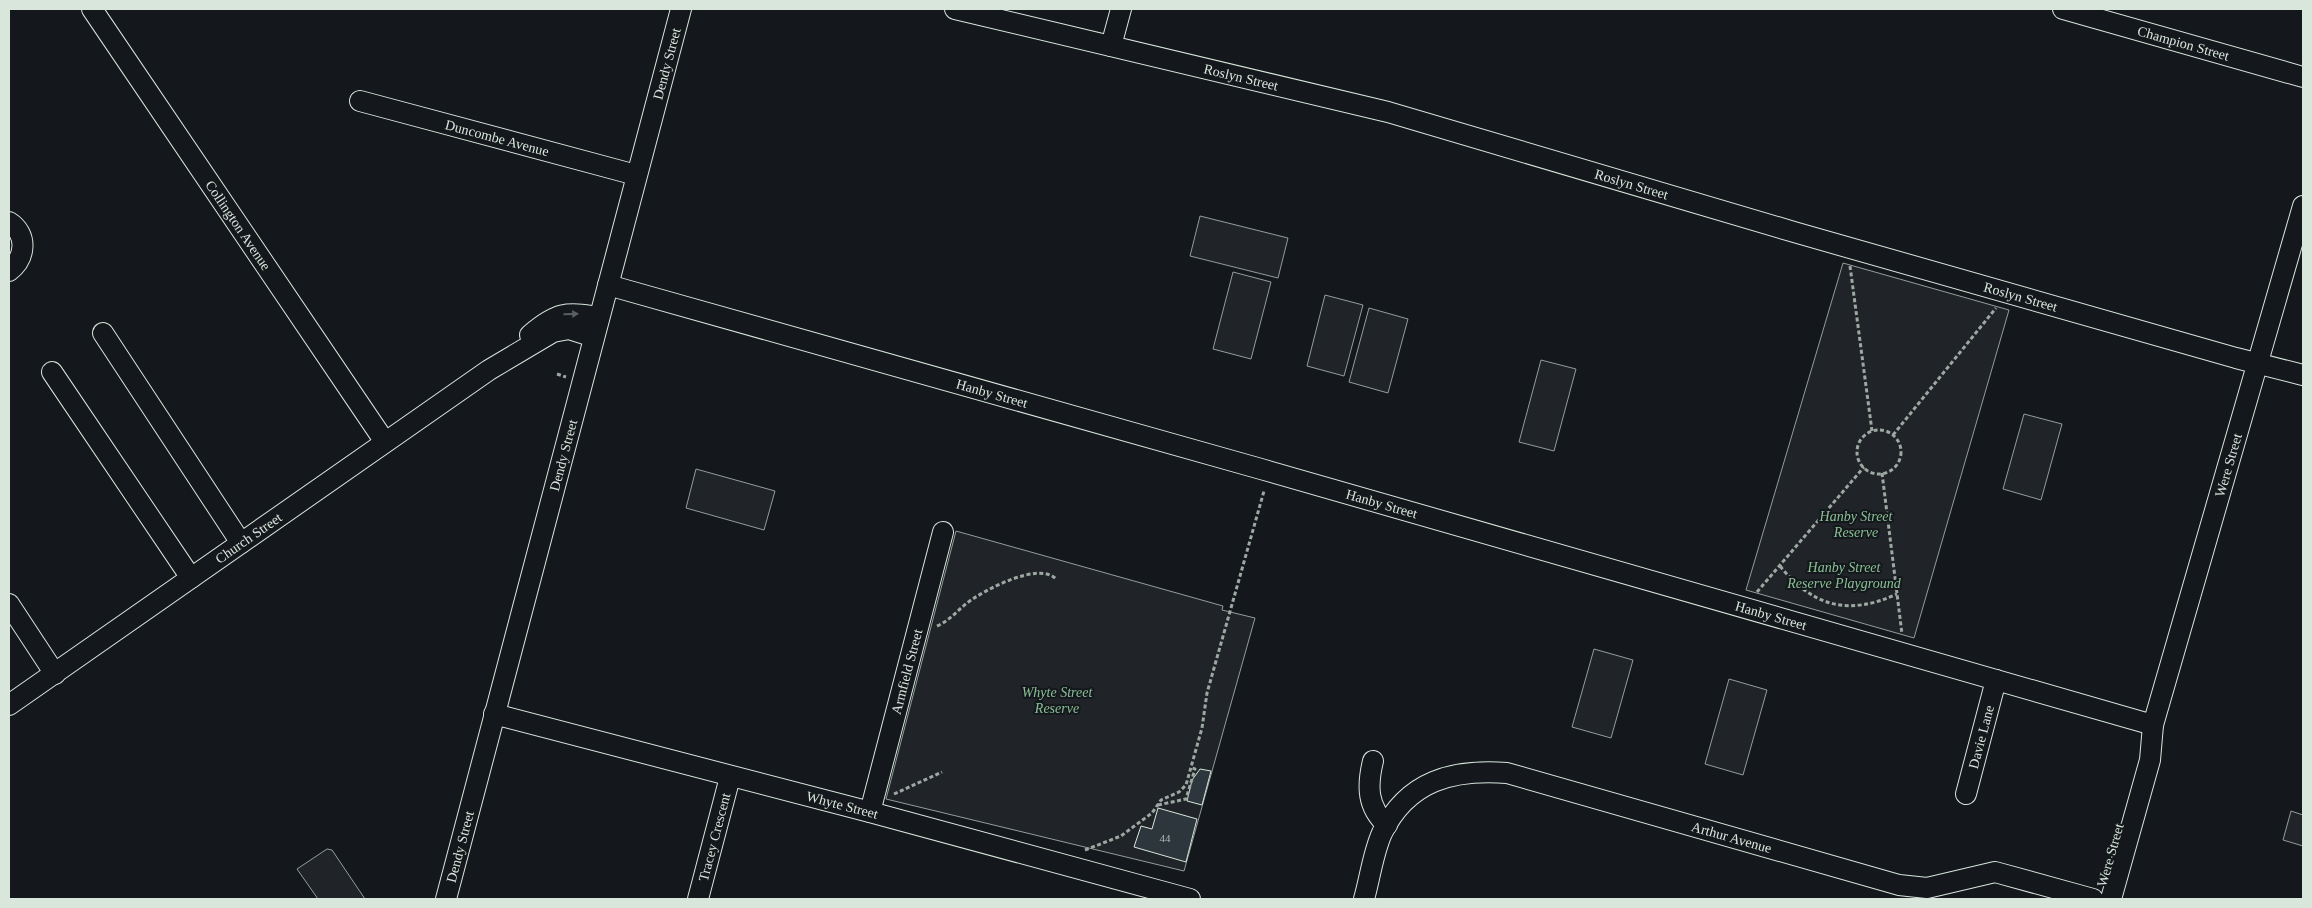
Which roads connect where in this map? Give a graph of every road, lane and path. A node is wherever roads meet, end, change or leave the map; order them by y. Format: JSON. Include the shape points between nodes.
{"nodes":[{"id":1,"x":92,"y":9,"type":"edge"},
{"id":2,"x":956,"y":9,"type":"edge"},
{"id":3,"x":1121,"y":9,"type":"edge"},
{"id":4,"x":2063,"y":9,"type":"edge"},
{"id":5,"x":680,"y":10,"type":"edge"},
{"id":6,"x":1111,"y":46,"type":"junction"},
{"id":7,"x":2303,"y":77,"type":"edge"},
{"id":8,"x":360,"y":101,"type":"dead end"},
{"id":9,"x":636,"y":175,"type":"junction"},
{"id":10,"x":2303,"y":206,"type":"edge"},
{"id":11,"x":9,"y":222,"type":"edge"},
{"id":12,"x":1850,"y":265,"type":"dead end"},
{"id":13,"x":9,"y":271,"type":"edge"},
{"id":14,"x":608,"y":285,"type":"junction"},
{"id":15,"x":1996,"y":308,"type":"dead end"},
{"id":16,"x":599,"y":317,"type":"junction"},
{"id":17,"x":103,"y":333,"type":"dead end"},
{"id":18,"x":594,"y":337,"type":"junction"},
{"id":19,"x":2258,"y":363,"type":"junction"},
{"id":20,"x":489,"y":370,"type":"junction"},
{"id":21,"x":52,"y":372,"type":"dead end"},
{"id":22,"x":2303,"y":375,"type":"edge"},
{"id":23,"x":1872,"y":431,"type":"junction"},
{"id":24,"x":1893,"y":435,"type":"junction"},
{"id":25,"x":384,"y":442,"type":"junction"},
{"id":26,"x":1864,"y":467,"type":"junction"},
{"id":27,"x":1882,"y":473,"type":"junction"},
{"id":28,"x":1264,"y":491,"type":"dead end"},
{"id":29,"x":943,"y":532,"type":"dead end"},
{"id":30,"x":241,"y":543,"type":"junction"},
{"id":31,"x":1780,"y":566,"type":"junction"},
{"id":32,"x":191,"y":578,"type":"junction"},
{"id":33,"x":1056,"y":579,"type":"dead end"},
{"id":34,"x":1756,"y":594,"type":"dead end"},
{"id":35,"x":1897,"y":594,"type":"junction"},
{"id":36,"x":9,"y":604,"type":"edge"},
{"id":37,"x":918,"y":627,"type":"junction"},
{"id":38,"x":1902,"y":636,"type":"dead end"},
{"id":39,"x":55,"y":674,"type":"junction"},
{"id":40,"x":1996,"y":680,"type":"junction"},
{"id":41,"x":9,"y":705,"type":"edge"},
{"id":42,"x":494,"y":714,"type":"junction"},
{"id":43,"x":2154,"y":726,"type":"junction"},
{"id":44,"x":1373,"y":761,"type":"dead end"},
{"id":45,"x":1195,"y":770,"type":"junction"},
{"id":46,"x":942,"y":772,"type":"dead end"},
{"id":47,"x":730,"y":777,"type":"junction"},
{"id":48,"x":1966,"y":794,"type":"dead end"},
{"id":49,"x":887,"y":797,"type":"dead end"},
{"id":50,"x":1158,"y":805,"type":"junction"},
{"id":51,"x":870,"y":812,"type":"junction"},
{"id":52,"x":1387,"y":825,"type":"junction"},
{"id":53,"x":1085,"y":850,"type":"dead end"},
{"id":54,"x":446,"y":899,"type":"edge"},
{"id":55,"x":698,"y":899,"type":"edge"},
{"id":56,"x":1190,"y":899,"type":"edge"},
{"id":57,"x":1364,"y":899,"type":"edge"},
{"id":58,"x":2094,"y":899,"type":"edge"},
{"id":59,"x":2111,"y":899,"type":"edge"}],
"edges":[{"from":1,"to":25,"type":"street","name":"Collington Avenue"},
{"from":2,"to":6,"type":"street","name":"Roslyn Street"},
{"from":3,"to":6,"type":"street"},
{"from":4,"to":7,"type":"street","name":"Champion Street"},
{"from":5,"to":9,"type":"street","name":"Dendy Street"},
{"from":6,"to":19,"type":"street","name":"Roslyn Street","via":[[1388,112],[1794,232]]},
{"from":8,"to":9,"type":"street","name":"Duncombe Avenue"},
{"from":9,"to":14,"type":"street","name":"Dendy Street"},
{"from":10,"to":19,"type":"street","name":"Were Street"},
{"from":11,"to":13,"type":"street","via":[[20,232],[23,250]]},
{"from":12,"to":23,"type":"path"},
{"from":14,"to":16,"type":"street","name":"Dendy Street"},
{"from":14,"to":40,"type":"street","name":"Hanby Street"},
{"from":15,"to":24,"type":"path"},
{"from":16,"to":18,"type":"street","name":"Dendy Street"},
{"from":20,"to":16,"type":"street","name":"Church Street","one_way":true,"via":[[553,317],[573,313]]},
{"from":17,"to":30,"type":"street"},
{"from":18,"to":20,"type":"street","name":"Church Street","via":[[569,330],[553,332]]},
{"from":18,"to":42,"type":"street","name":"Dendy Street"},
{"from":19,"to":22,"type":"street","name":"Roslyn Street"},
{"from":19,"to":43,"type":"street","name":"Were Street"},
{"from":20,"to":25,"type":"street","name":"Church Street"},
{"from":21,"to":32,"type":"street"},
{"from":23,"to":24,"type":"path"},
{"from":23,"to":26,"type":"path","via":[[1858,448]]},
{"from":24,"to":27,"type":"path","via":[[1901,448],[1901,455],[1895,467]]},
{"from":25,"to":30,"type":"street","name":"Church Street"},
{"from":26,"to":27,"type":"path"},
{"from":26,"to":31,"type":"path"},
{"from":27,"to":35,"type":"path"},
{"from":28,"to":45,"type":"path","via":[[1207,693]]},
{"from":29,"to":37,"type":"street","name":"Armfield Street"},
{"from":30,"to":32,"type":"street","name":"Church Street"},
{"from":31,"to":34,"type":"path"},
{"from":31,"to":35,"type":"path","via":[[1800,589],[1828,603],[1876,604]]},
{"from":32,"to":39,"type":"street","name":"Church Street"},
{"from":33,"to":37,"type":"path","via":[[1043,572],[1024,575],[981,593],[939,625]]},
{"from":35,"to":38,"type":"path"},
{"from":36,"to":39,"type":"street"},
{"from":37,"to":51,"type":"street","name":"Armfield Street"},
{"from":39,"to":41,"type":"street","name":"Church Street"},
{"from":40,"to":43,"type":"street","name":"Hanby Street"},
{"from":40,"to":48,"type":"street","name":"Davie Lane"},
{"from":42,"to":47,"type":"street","name":"Whyte Street"},
{"from":42,"to":54,"type":"street","name":"Dendy Street"},
{"from":43,"to":58,"type":"street","name":"Were Street","via":[[2139,754]]},
{"from":43,"to":59,"type":"street","name":"Were Street","via":[[2150,760]]},
{"from":44,"to":52,"type":"street","via":[[1368,793],[1379,818]]},
{"from":45,"to":50,"type":"path","via":[[1184,789]]},
{"from":45,"to":50,"type":"path","via":[[1186,799]]},
{"from":46,"to":49,"type":"path"},
{"from":47,"to":51,"type":"street","name":"Whyte Street"},
{"from":47,"to":55,"type":"street","name":"Tracey Crescent"},
{"from":50,"to":53,"type":"path","via":[[1121,836]]},
{"from":51,"to":56,"type":"street","name":"Whyte Street"},
{"from":52,"to":57,"type":"street","name":"Arthur Avenue","via":[[1377,847]]},
{"from":52,"to":58,"type":"street","name":"Arthur Avenue","via":[[1405,802],[1436,780],[1471,772],[1507,773],[1899,884],[1927,888],[1994,872]]}]}
